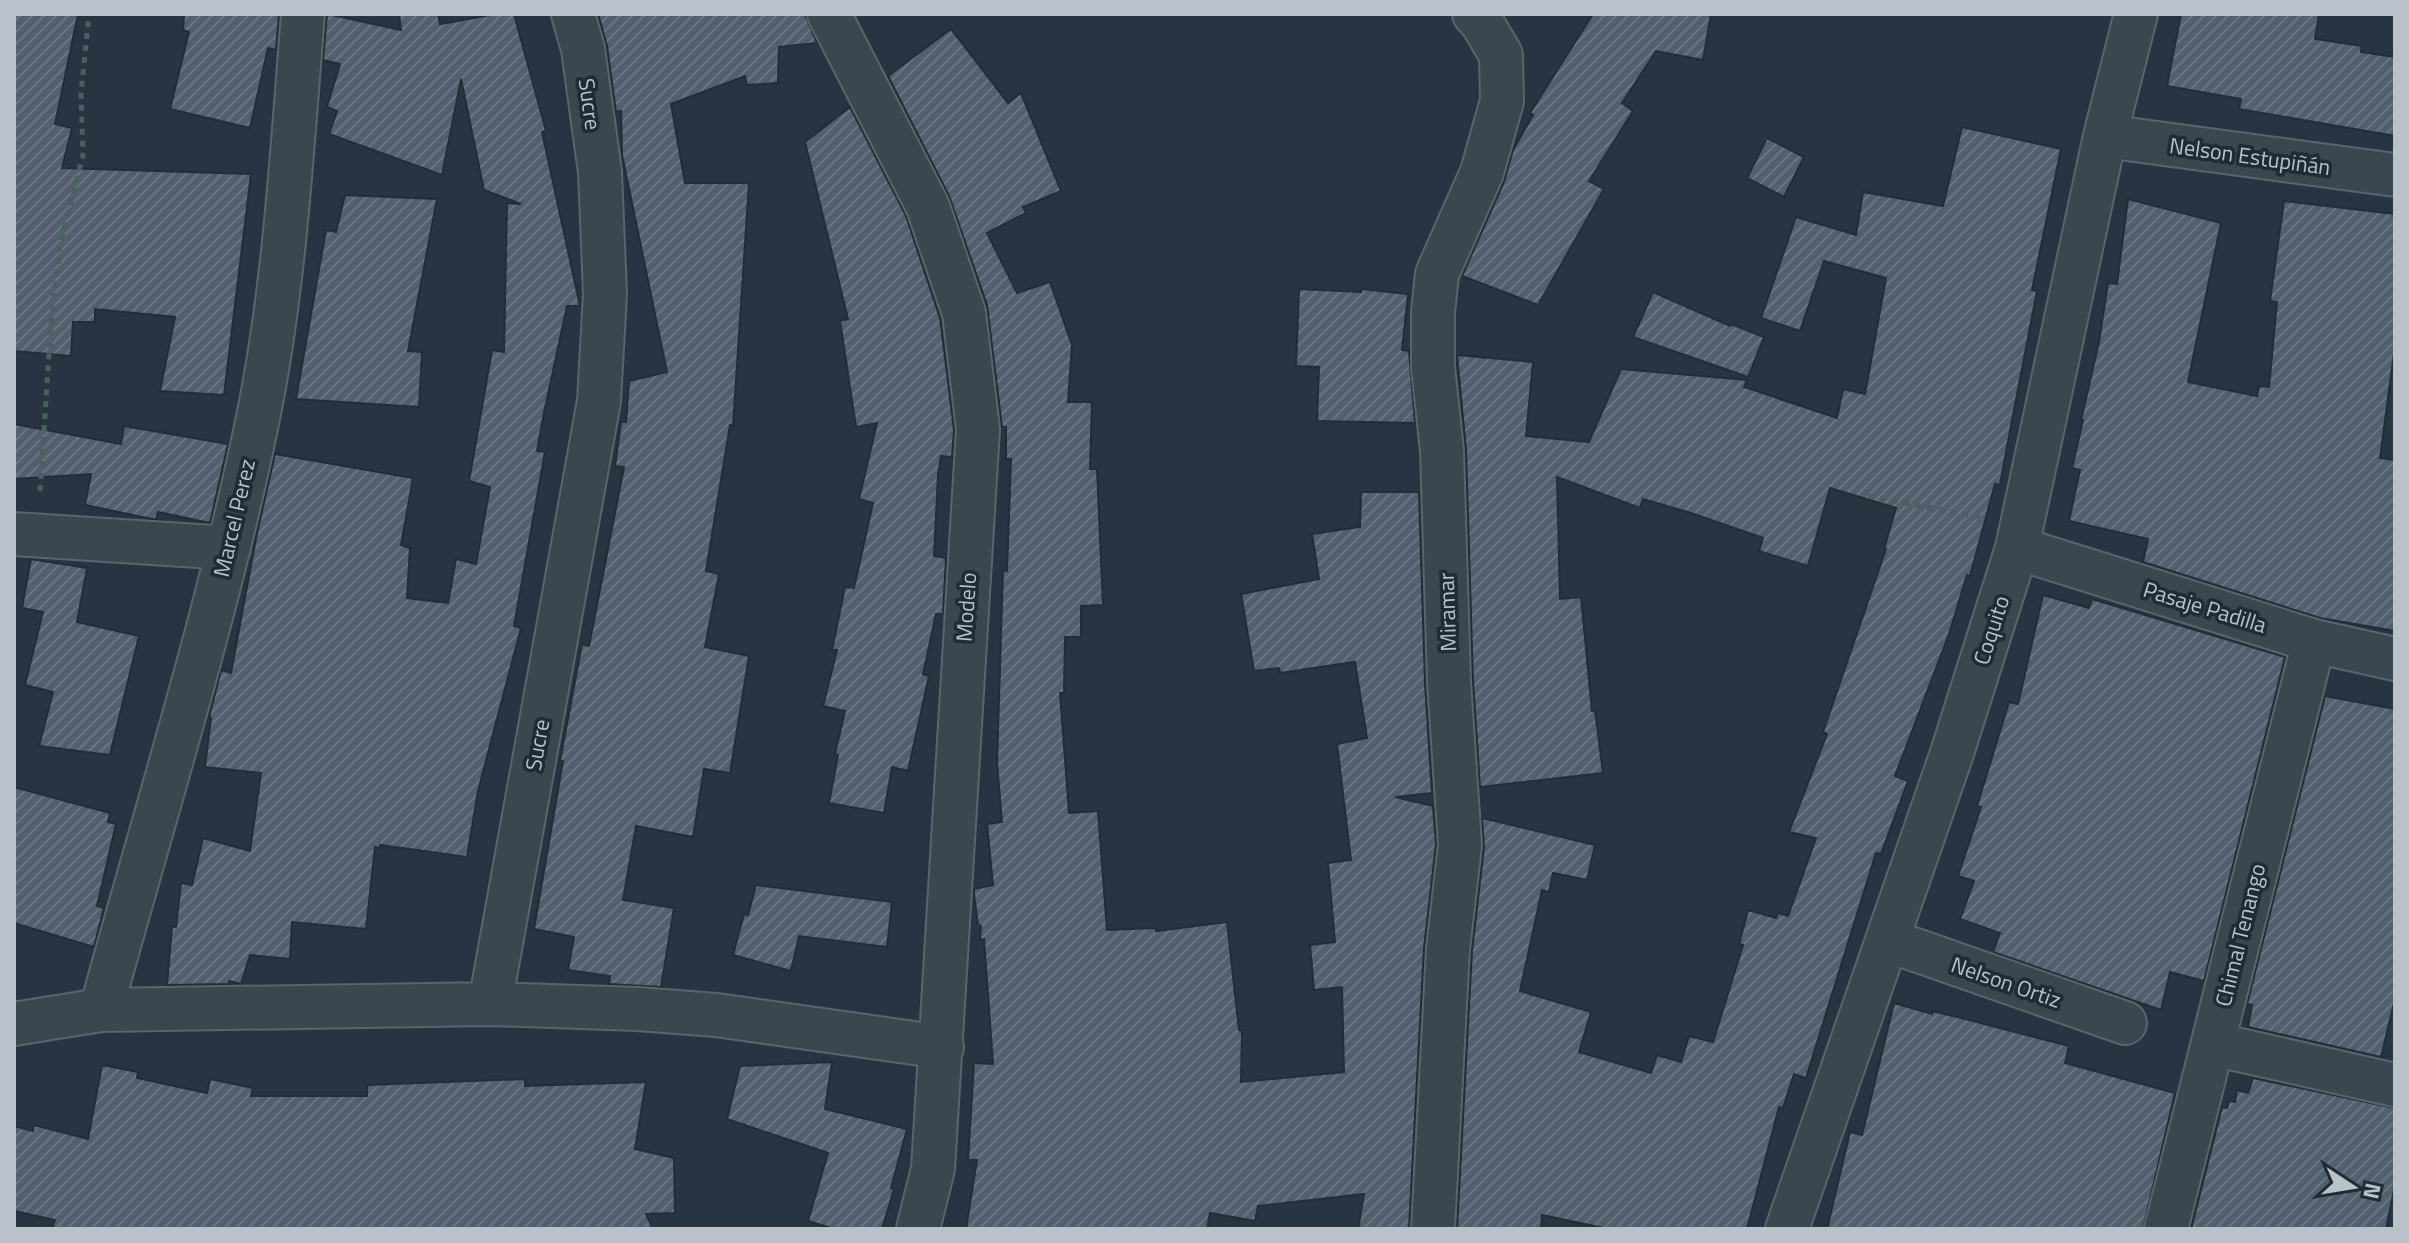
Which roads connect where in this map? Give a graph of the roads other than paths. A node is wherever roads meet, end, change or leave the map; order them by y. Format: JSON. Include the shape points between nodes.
{"nodes":[{"id":1,"x":303,"y":14,"type":"edge"},
{"id":2,"x":573,"y":14,"type":"edge"},
{"id":3,"x":829,"y":14,"type":"edge"},
{"id":4,"x":1474,"y":14,"type":"edge"},
{"id":5,"x":2136,"y":14,"type":"edge"},
{"id":6,"x":2105,"y":136,"type":"junction"},
{"id":7,"x":2395,"y":175,"type":"edge"},
{"id":8,"x":26,"y":535,"type":"edge"},
{"id":9,"x":229,"y":548,"type":"junction"},
{"id":10,"x":2017,"y":548,"type":"junction"},
{"id":11,"x":2314,"y":641,"type":"junction"},
{"id":12,"x":2395,"y":659,"type":"edge"},
{"id":13,"x":1887,"y":940,"type":"junction"},
{"id":14,"x":490,"y":1004,"type":"junction"},
{"id":15,"x":101,"y":1010,"type":"junction"},
{"id":16,"x":2125,"y":1023,"type":"dead end"},
{"id":17,"x":14,"y":1024,"type":"edge"},
{"id":18,"x":2213,"y":1044,"type":"junction"},
{"id":19,"x":942,"y":1047,"type":"junction"},
{"id":20,"x":2395,"y":1085,"type":"edge"},
{"id":21,"x":918,"y":1229,"type":"edge"},
{"id":22,"x":1433,"y":1229,"type":"edge"},
{"id":23,"x":1787,"y":1229,"type":"edge"},
{"id":24,"x":2166,"y":1229,"type":"edge"}],
"edges":[{"from":1,"to":9,"type":"street","name":"Marcel Perez","via":[[281,274]]},
{"from":2,"to":14,"type":"street","name":"Sucre","via":[[600,172],[605,294],[599,401]]},
{"from":3,"to":19,"type":"street","name":"Modelo","via":[[928,207],[964,313],[978,429]]},
{"from":4,"to":22,"type":"street","name":"Miramar","via":[[1501,55],[1502,101],[1482,172],[1437,274],[1433,312],[1460,845],[1448,949]]},
{"from":5,"to":6,"type":"street","name":"Coquito"},
{"from":6,"to":7,"type":"street","name":"Nelson Estupiñán"},
{"from":6,"to":10,"type":"street","name":"Coquito"},
{"from":8,"to":9,"type":"street"},
{"from":9,"to":15,"type":"street","name":"Marcel Perez"},
{"from":10,"to":11,"type":"street","name":"Pasaje Padilla"},
{"from":10,"to":13,"type":"street","name":"Coquito"},
{"from":11,"to":12,"type":"street","name":"Pasaje Padilla"},
{"from":11,"to":18,"type":"street","name":"Chimal Tenango"},
{"from":13,"to":16,"type":"street","name":"Nelson Ortiz"},
{"from":13,"to":23,"type":"street","name":"Coquito"},
{"from":14,"to":15,"type":"street"},
{"from":14,"to":19,"type":"street","via":[[716,1015]]},
{"from":15,"to":17,"type":"street"},
{"from":18,"to":20,"type":"street"},
{"from":18,"to":24,"type":"street","name":"Chimal Tenango"},
{"from":19,"to":21,"type":"street","name":"Modelo","via":[[933,1169]]}]}
